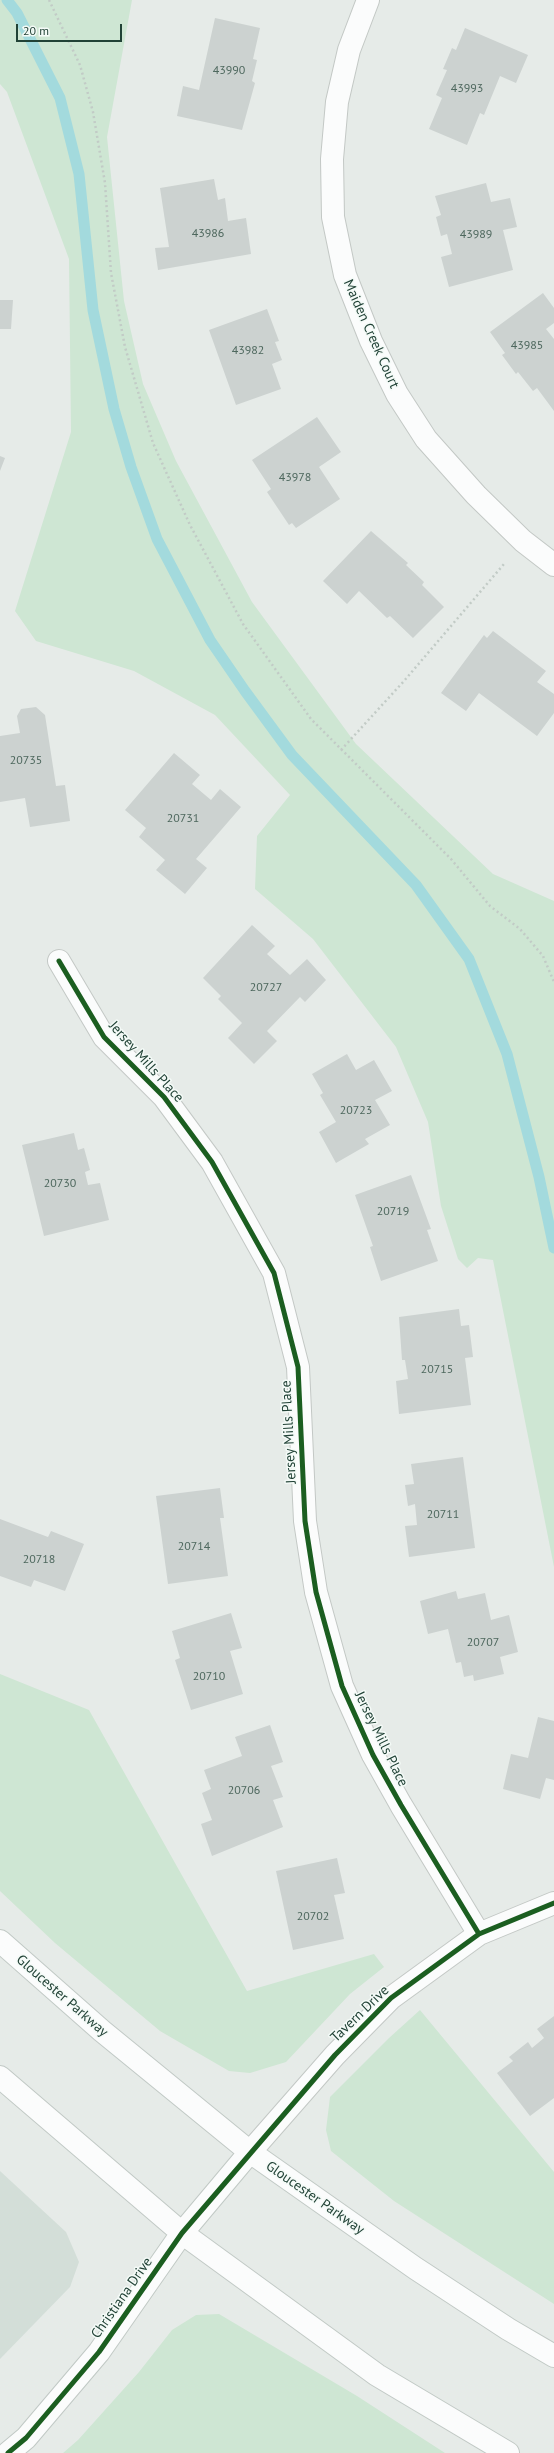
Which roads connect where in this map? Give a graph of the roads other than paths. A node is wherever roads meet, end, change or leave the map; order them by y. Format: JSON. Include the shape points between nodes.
{"nodes":[{"id":1,"x":368,"y":0,"type":"edge"},
{"id":2,"x":554,"y":565,"type":"edge"},
{"id":3,"x":59,"y":961,"type":"dead end"},
{"id":4,"x":554,"y":1903,"type":"edge"},
{"id":5,"x":479,"y":1934,"type":"junction"},
{"id":6,"x":0,"y":1941,"type":"edge"},
{"id":7,"x":0,"y":2077,"type":"edge"},
{"id":8,"x":250,"y":2152,"type":"junction"},
{"id":9,"x":182,"y":2233,"type":"junction"},
{"id":10,"x":554,"y":2356,"type":"edge"},
{"id":11,"x":8,"y":2453,"type":"edge"},
{"id":12,"x":508,"y":2453,"type":"edge"}],
"edges":[{"from":1,"to":2,"type":"street","name":"Maiden Creek Court","via":[[349,50],[337,102],[332,159],[333,217],[345,275],[371,341],[391,381],[426,439],[476,495],[523,541]]},
{"from":3,"to":5,"type":"street","name":"Jersey Mills Place","via":[[104,1037],[164,1097],[212,1162],[274,1273],[298,1367],[305,1521],[316,1592],[342,1686],[373,1755],[397,1799]]},
{"from":4,"to":5,"type":"street","name":"Tavern Drive"},
{"from":5,"to":8,"type":"street","name":"Tavern Drive","via":[[391,1998],[335,2055]]},
{"from":6,"to":8,"type":"street","name":"Gloucester Parkway","via":[[102,2031]]},
{"from":7,"to":9,"type":"street"},
{"from":8,"to":9,"type":"street","name":"Christiana Drive"},
{"from":8,"to":10,"type":"street","name":"Gloucester Parkway","via":[[415,2268]]},
{"from":9,"to":11,"type":"street","name":"Christiana Drive","via":[[99,2352],[26,2438]]},
{"from":9,"to":12,"type":"street","via":[[377,2375]]}]}
